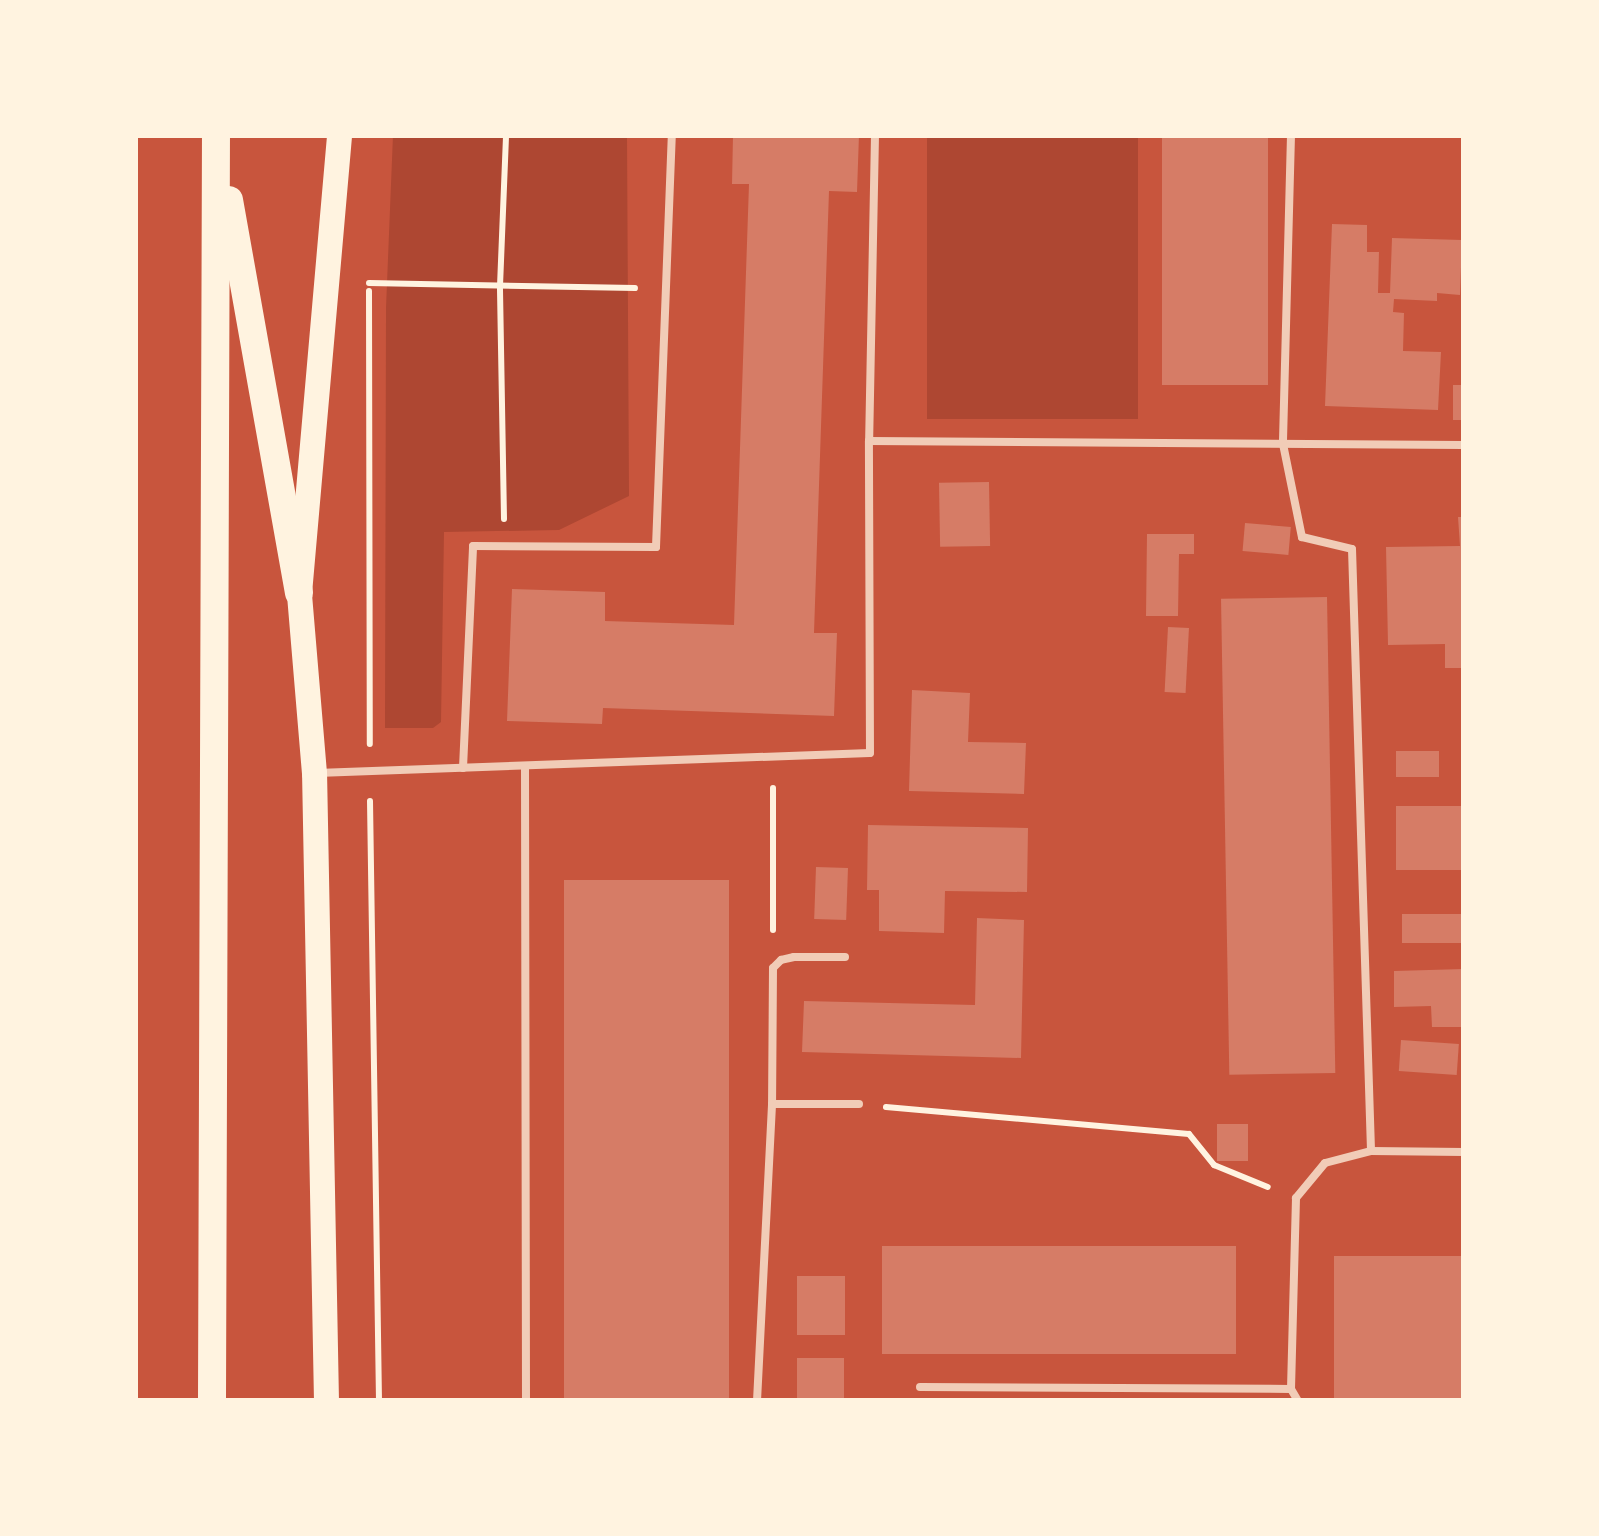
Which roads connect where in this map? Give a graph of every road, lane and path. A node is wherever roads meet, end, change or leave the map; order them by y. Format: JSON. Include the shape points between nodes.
{"nodes":[{"id":1,"x":217,"y":135,"type":"edge"},
{"id":2,"x":339,"y":135,"type":"edge"},
{"id":3,"x":506,"y":135,"type":"edge"},
{"id":4,"x":672,"y":135,"type":"edge"},
{"id":5,"x":874,"y":135,"type":"edge"},
{"id":6,"x":1290,"y":135,"type":"edge"},
{"id":7,"x":369,"y":283,"type":"dead end"},
{"id":8,"x":500,"y":286,"type":"junction"},
{"id":9,"x":666,"y":289,"type":"junction"},
{"id":10,"x":869,"y":441,"type":"junction"},
{"id":11,"x":1284,"y":444,"type":"junction"},
{"id":12,"x":1464,"y":445,"type":"edge"},
{"id":13,"x":505,"y":546,"type":"junction"},
{"id":14,"x":299,"y":592,"type":"junction"},
{"id":15,"x":773,"y":756,"type":"junction"},
{"id":16,"x":525,"y":766,"type":"junction"},
{"id":17,"x":463,"y":768,"type":"junction"},
{"id":18,"x":314,"y":773,"type":"junction"},
{"id":19,"x":846,"y":957,"type":"dead end"},
{"id":20,"x":773,"y":968,"type":"junction"},
{"id":21,"x":772,"y":1104,"type":"junction"},
{"id":22,"x":860,"y":1104,"type":"joint"},
{"id":23,"x":1371,"y":1151,"type":"junction"},
{"id":24,"x":1464,"y":1152,"type":"edge"},
{"id":25,"x":1296,"y":1198,"type":"junction"},
{"id":26,"x":920,"y":1387,"type":"dead end"},
{"id":27,"x":1291,"y":1389,"type":"junction"},
{"id":28,"x":212,"y":1401,"type":"edge"},
{"id":29,"x":326,"y":1401,"type":"edge"},
{"id":30,"x":526,"y":1401,"type":"edge"},
{"id":31,"x":757,"y":1401,"type":"edge"},
{"id":32,"x":1298,"y":1401,"type":"edge"}],
"edges":[{"from":1,"to":14,"type":"highway"},
{"from":1,"to":28,"type":"highway"},
{"from":2,"to":14,"type":"main road"},
{"from":3,"to":8,"type":"path"},
{"from":4,"to":9,"type":"lane"},
{"from":5,"to":10,"type":"lane"},
{"from":6,"to":11,"type":"lane"},
{"from":7,"to":8,"type":"path"},
{"from":8,"to":9,"type":"path"},
{"from":8,"to":13,"type":"path"},
{"from":9,"to":13,"type":"lane","via":[[656,546]]},
{"from":10,"to":11,"type":"lane"},
{"from":10,"to":15,"type":"lane","via":[[870,753]]},
{"from":11,"to":12,"type":"lane"},
{"from":11,"to":23,"type":"lane","via":[[1302,537],[1352,549]]},
{"from":13,"to":17,"type":"lane","via":[[473,546]]},
{"from":14,"to":18,"type":"main road"},
{"from":15,"to":16,"type":"lane"},
{"from":15,"to":20,"type":"path"},
{"from":16,"to":17,"type":"lane"},
{"from":16,"to":30,"type":"lane"},
{"from":17,"to":18,"type":"lane"},
{"from":18,"to":29,"type":"main road"},
{"from":19,"to":20,"type":"lane","via":[[794,958]]},
{"from":20,"to":21,"type":"lane"},
{"from":21,"to":22,"type":"lane"},
{"from":21,"to":31,"type":"lane"},
{"from":22,"to":25,"type":"path","via":[[1190,1134],[1214,1165]]},
{"from":23,"to":24,"type":"lane"},
{"from":23,"to":25,"type":"lane","via":[[1325,1164]]},
{"from":25,"to":27,"type":"lane"},
{"from":26,"to":27,"type":"lane"},
{"from":27,"to":32,"type":"lane"}]}
